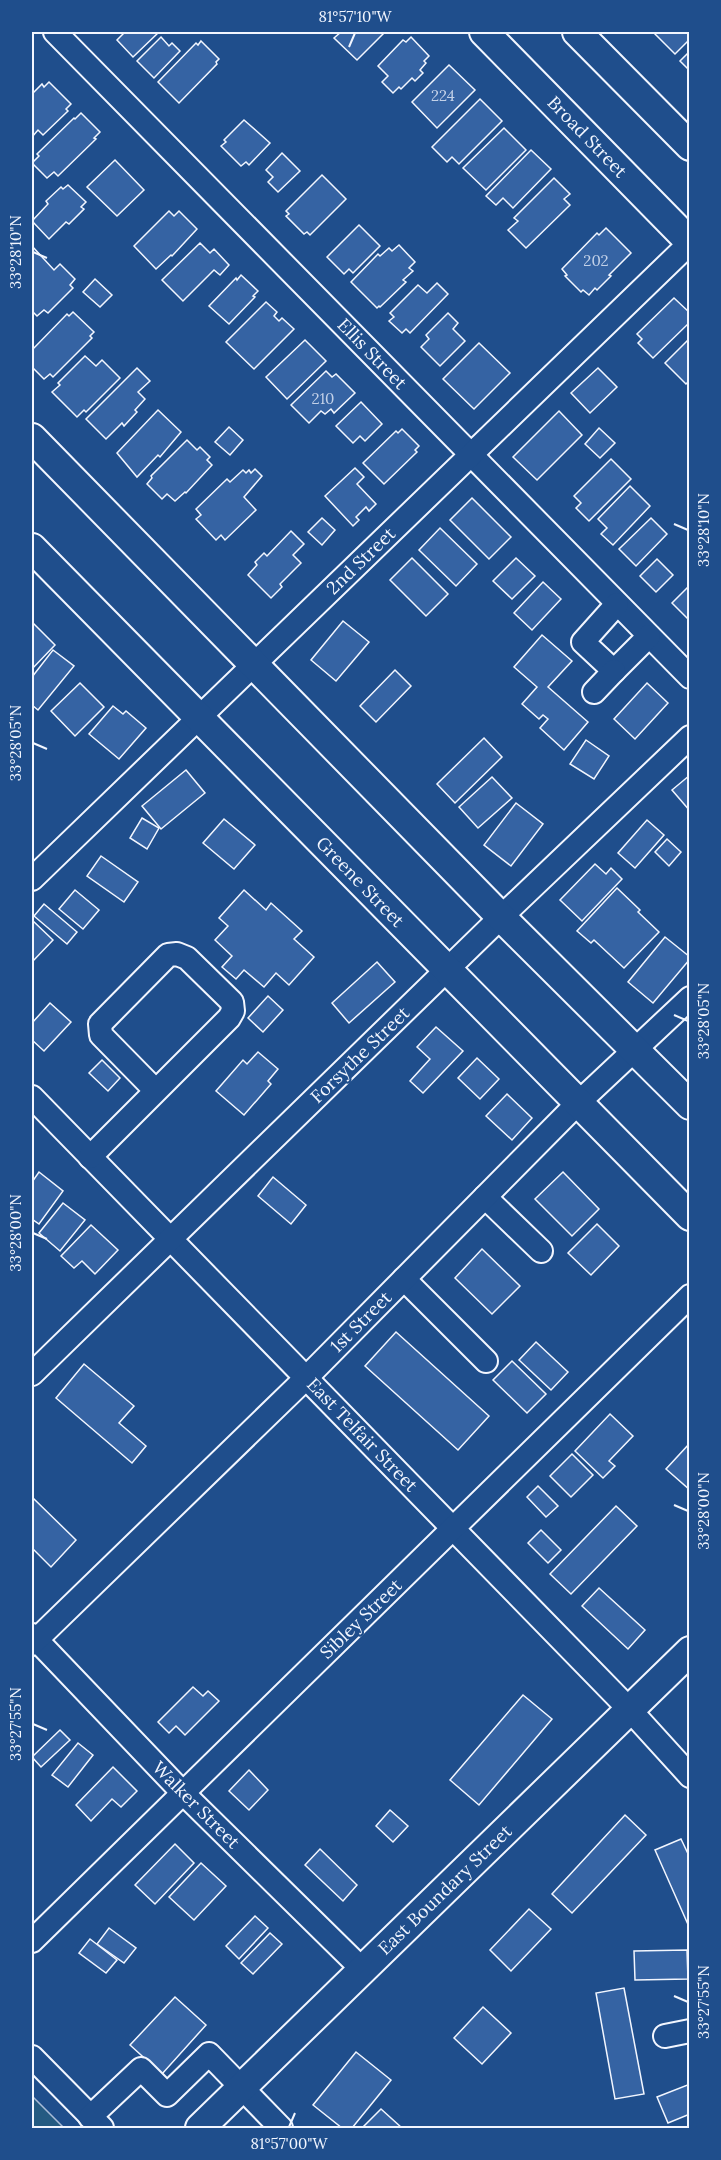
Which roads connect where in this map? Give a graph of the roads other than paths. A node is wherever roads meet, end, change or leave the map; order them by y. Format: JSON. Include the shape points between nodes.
{"nodes":[{"id":1,"x":55,"y":32,"type":"edge"},
{"id":2,"x":484,"y":32,"type":"edge"},
{"id":3,"x":578,"y":32,"type":"edge"},
{"id":4,"x":690,"y":146,"type":"edge"},
{"id":5,"x":690,"y":242,"type":"edge"},
{"id":6,"x":32,"y":438,"type":"edge"},
{"id":7,"x":471,"y":454,"type":"junction"},
{"id":8,"x":32,"y":548,"type":"edge"},
{"id":9,"x":617,"y":604,"type":"junction"},
{"id":10,"x":649,"y":636,"type":"junction"},
{"id":11,"x":254,"y":663,"type":"junction"},
{"id":12,"x":614,"y":671,"type":"junction"},
{"id":13,"x":690,"y":677,"type":"edge"},
{"id":14,"x":594,"y":692,"type":"dead end"},
{"id":15,"x":198,"y":717,"type":"junction"},
{"id":16,"x":690,"y":737,"type":"edge"},
{"id":17,"x":32,"y":879,"type":"edge"},
{"id":18,"x":501,"y":917,"type":"junction"},
{"id":19,"x":447,"y":970,"type":"junction"},
{"id":20,"x":690,"y":998,"type":"edge"},
{"id":21,"x":635,"y":1050,"type":"junction"},
{"id":22,"x":156,"y":1091,"type":"junction"},
{"id":23,"x":32,"y":1097,"type":"edge"},
{"id":24,"x":577,"y":1104,"type":"junction"},
{"id":25,"x":690,"y":1106,"type":"edge"},
{"id":26,"x":90,"y":1157,"type":"junction"},
{"id":27,"x":485,"y":1197,"type":"junction"},
{"id":28,"x":690,"y":1216,"type":"edge"},
{"id":29,"x":172,"y":1240,"type":"junction"},
{"id":30,"x":541,"y":1251,"type":"dead end"},
{"id":31,"x":404,"y":1279,"type":"junction"},
{"id":32,"x":690,"y":1296,"type":"edge"},
{"id":33,"x":486,"y":1361,"type":"dead end"},
{"id":34,"x":32,"y":1374,"type":"edge"},
{"id":35,"x":306,"y":1378,"type":"junction"},
{"id":36,"x":453,"y":1529,"type":"junction"},
{"id":37,"x":33,"y":1640,"type":"edge"},
{"id":38,"x":690,"y":1651,"type":"edge"},
{"id":39,"x":630,"y":1710,"type":"junction"},
{"id":40,"x":690,"y":1776,"type":"edge"},
{"id":41,"x":182,"y":1792,"type":"junction"},
{"id":42,"x":32,"y":1941,"type":"edge"},
{"id":43,"x":363,"y":1970,"type":"junction"},
{"id":44,"x":690,"y":2031,"type":"edge"},
{"id":45,"x":665,"y":2036,"type":"dead end"},
{"id":46,"x":32,"y":2057,"type":"edge"},
{"id":47,"x":241,"y":2089,"type":"junction"},
{"id":48,"x":96,"y":2123,"type":"edge"},
{"id":49,"x":200,"y":2128,"type":"edge"},
{"id":50,"x":281,"y":2128,"type":"edge"}],
"edges":[{"from":1,"to":7,"type":"street","name":"Ellis Street"},
{"from":2,"to":5,"type":"main road","name":"Broad Street"},
{"from":3,"to":4,"type":"main road"},
{"from":5,"to":7,"type":"street","name":"2nd Street"},
{"from":6,"to":11,"type":"main road"},
{"from":7,"to":9,"type":"street","name":"Ellis Street"},
{"from":7,"to":11,"type":"street","name":"2nd Street"},
{"from":8,"to":15,"type":"main road","name":"Greene Street"},
{"from":9,"to":10,"type":"street","name":"Ellis Street"},
{"from":9,"to":12,"type":"street","via":[[583,642]]},
{"from":10,"to":12,"type":"street"},
{"from":10,"to":13,"type":"street","name":"Ellis Street"},
{"from":11,"to":15,"type":"street","name":"2nd Street"},
{"from":11,"to":18,"type":"main road"},
{"from":12,"to":14,"type":"street"},
{"from":15,"to":17,"type":"street","name":"2nd Street"},
{"from":15,"to":19,"type":"main road","name":"Greene Street"},
{"from":16,"to":18,"type":"street","name":"Forsythe Street"},
{"from":18,"to":19,"type":"street","name":"Forsythe Street"},
{"from":18,"to":21,"type":"main road"},
{"from":19,"to":24,"type":"main road","name":"Greene Street"},
{"from":19,"to":29,"type":"street","name":"Forsythe Street"},
{"from":20,"to":21,"type":"street","name":"1st Street"},
{"from":21,"to":24,"type":"street","name":"1st Street"},
{"from":21,"to":25,"type":"main road"},
{"from":22,"to":22,"type":"street","via":[[233,1011],[232,1002],[187,958],[177,954],[168,955],[100,1024],[101,1035]]},
{"from":22,"to":26,"type":"street"},
{"from":23,"to":26,"type":"street","name":"East Telfair Street"},
{"from":24,"to":27,"type":"street","name":"1st Street"},
{"from":24,"to":28,"type":"main road","name":"Greene Street"},
{"from":26,"to":29,"type":"street","name":"East Telfair Street"},
{"from":27,"to":30,"type":"street"},
{"from":27,"to":31,"type":"street","name":"1st Street"},
{"from":29,"to":34,"type":"street","name":"Forsythe Street"},
{"from":29,"to":35,"type":"street","name":"East Telfair Street"},
{"from":31,"to":33,"type":"street"},
{"from":31,"to":35,"type":"street","name":"1st Street"},
{"from":32,"to":36,"type":"street","name":"Sibley Street"},
{"from":35,"to":36,"type":"street","name":"East Telfair Street"},
{"from":35,"to":37,"type":"street","name":"1st Street"},
{"from":36,"to":39,"type":"street","name":"East Telfair Street"},
{"from":36,"to":41,"type":"street","name":"Sibley Street"},
{"from":37,"to":41,"type":"street","name":"Walker Street"},
{"from":38,"to":39,"type":"main road","name":"East Boundary Street"},
{"from":39,"to":40,"type":"street","name":"East Telfair Street"},
{"from":39,"to":43,"type":"main road","name":"East Boundary Street"},
{"from":41,"to":42,"type":"street","name":"Sibley Street"},
{"from":41,"to":43,"type":"street","name":"Walker Street"},
{"from":43,"to":47,"type":"main road","name":"East Boundary Street"},
{"from":44,"to":45,"type":"street"},
{"from":46,"to":48,"type":"street"},
{"from":47,"to":48,"type":"street","via":[[209,2054],[167,2095],[141,2069]]},
{"from":47,"to":49,"type":"main road","name":"East Boundary Street"},
{"from":47,"to":50,"type":"street"}]}
